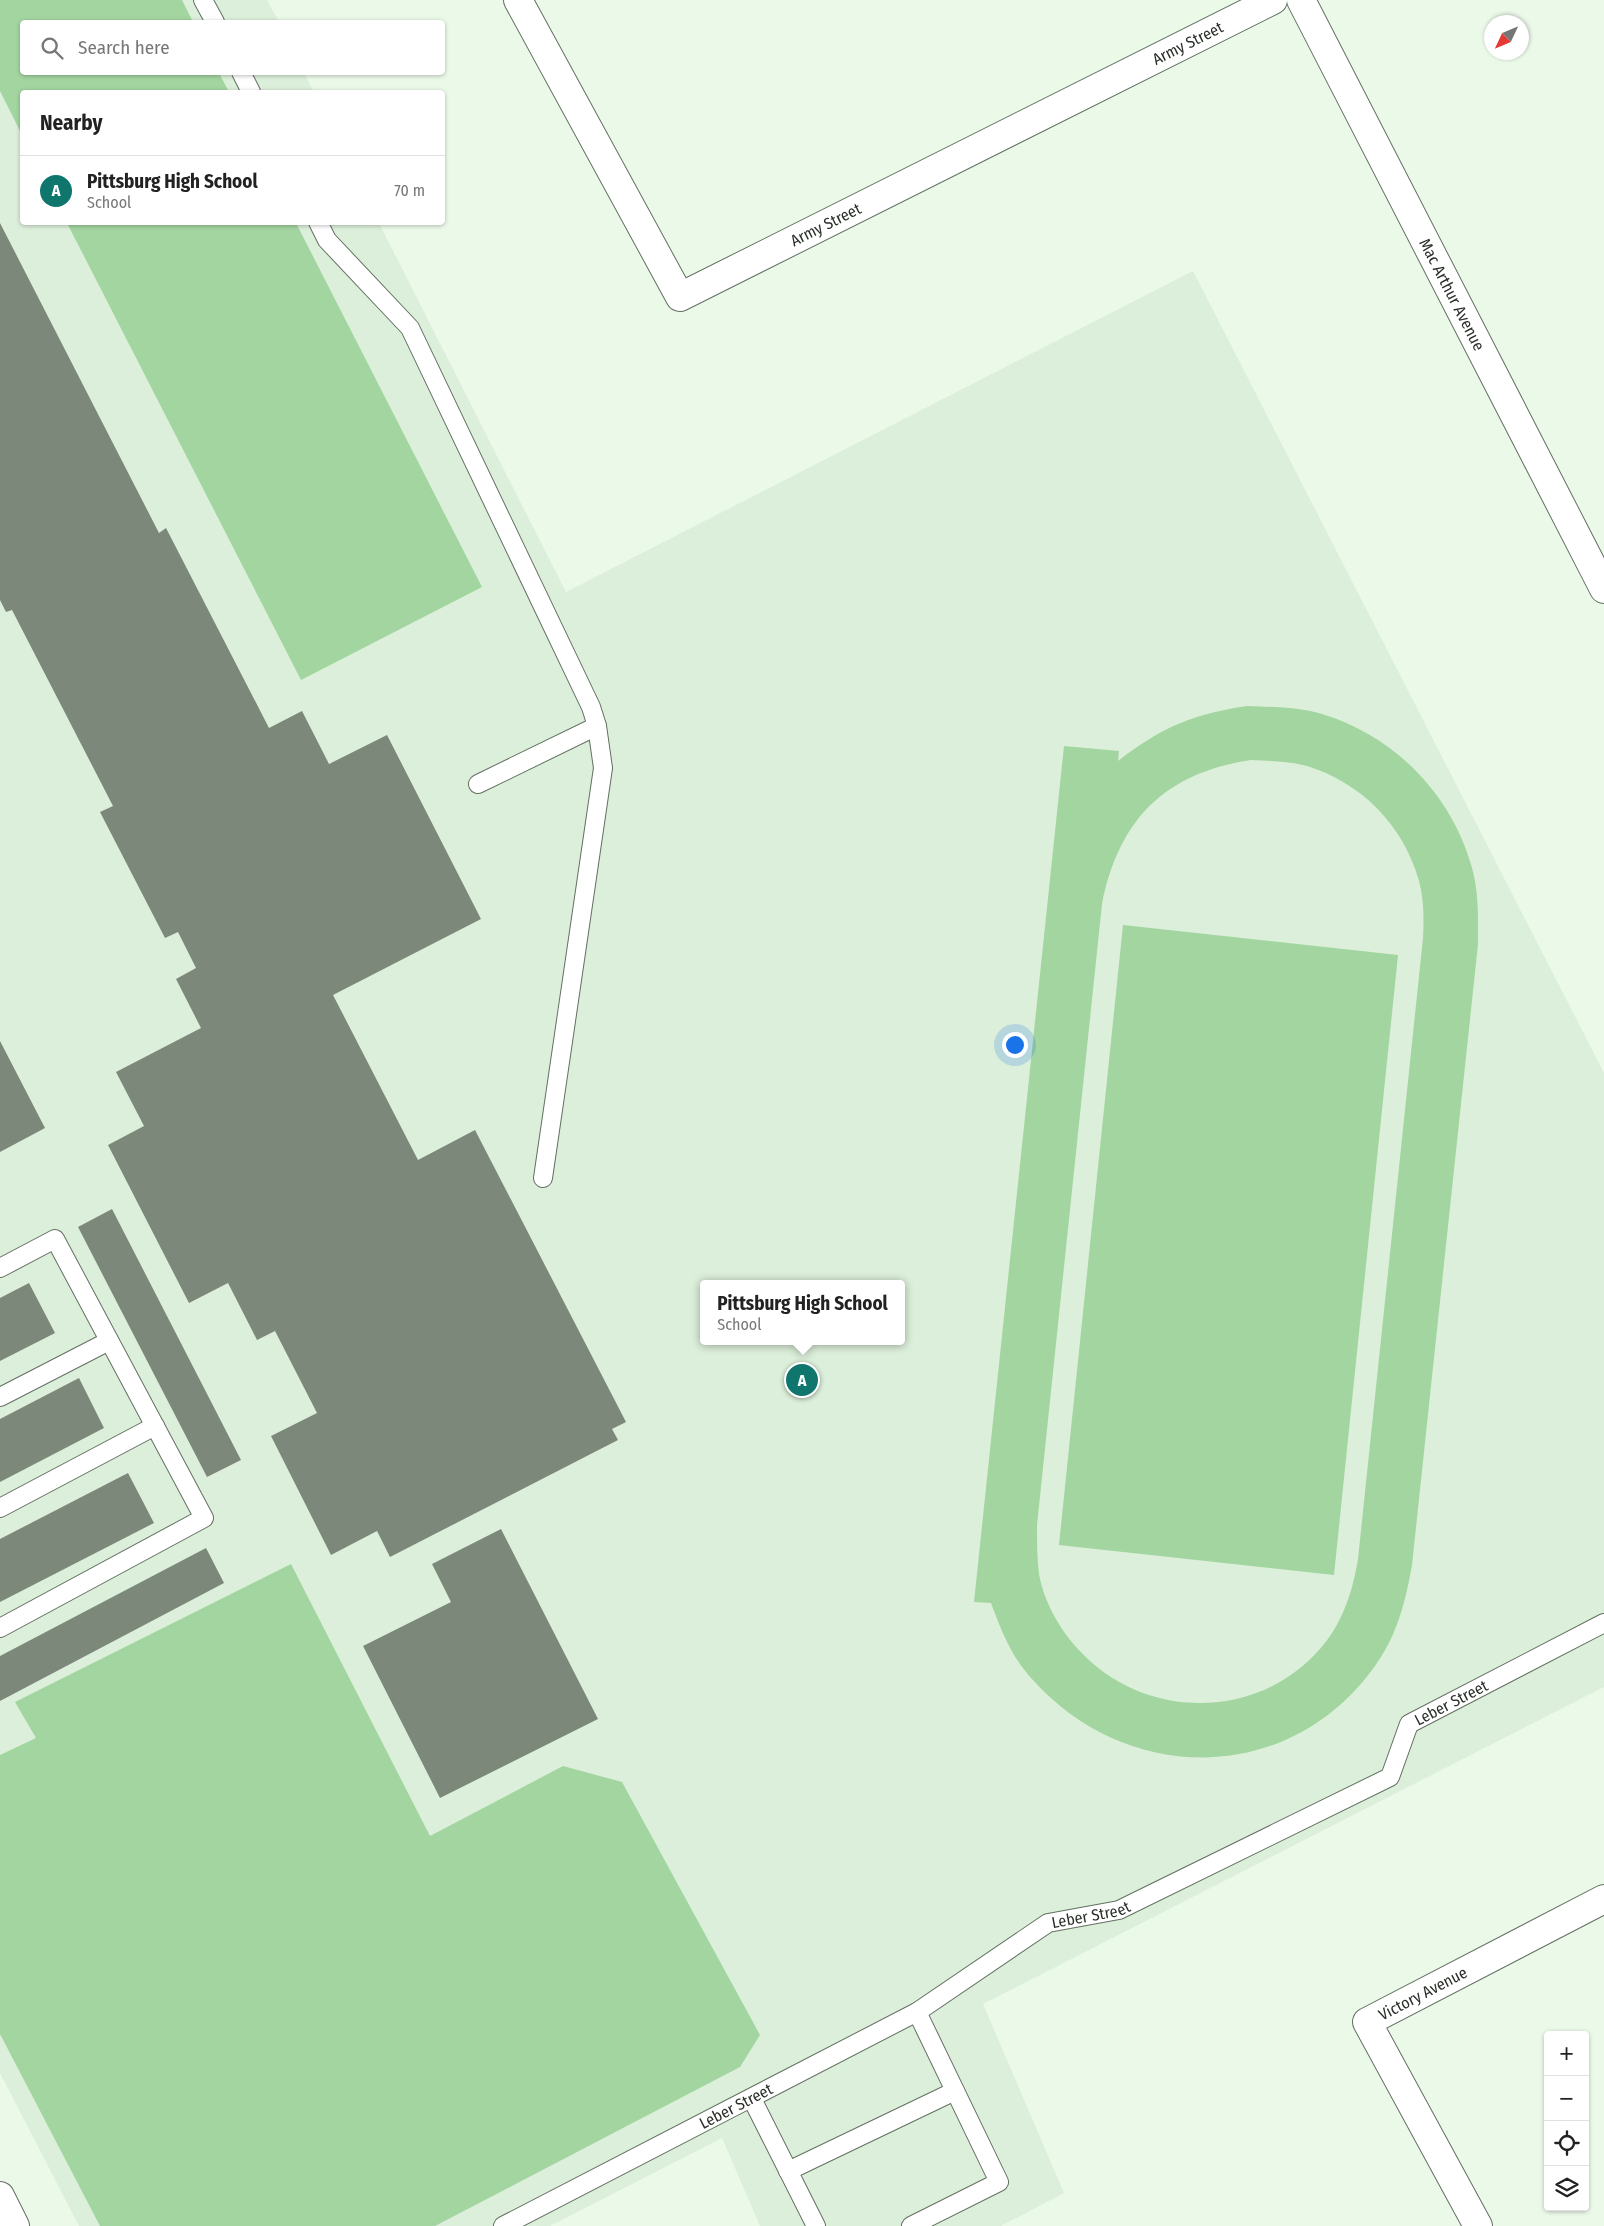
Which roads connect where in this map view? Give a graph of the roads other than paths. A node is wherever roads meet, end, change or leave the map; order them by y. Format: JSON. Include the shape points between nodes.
{"nodes":[{"id":1,"x":203,"y":0,"type":"edge"},
{"id":2,"x":518,"y":0,"type":"edge"},
{"id":3,"x":1274,"y":0,"type":"edge"},
{"id":4,"x":1301,"y":0,"type":"edge"},
{"id":5,"x":214,"y":20,"type":"edge"},
{"id":6,"x":242,"y":75,"type":"edge"},
{"id":7,"x":250,"y":90,"type":"edge"},
{"id":8,"x":320,"y":225,"type":"edge"},
{"id":9,"x":1604,"y":589,"type":"edge"},
{"id":10,"x":597,"y":726,"type":"junction"},
{"id":11,"x":478,"y":784,"type":"dead end"},
{"id":12,"x":543,"y":1178,"type":"dead end"},
{"id":13,"x":0,"y":1268,"type":"edge"},
{"id":14,"x":109,"y":1341,"type":"junction"},
{"id":15,"x":0,"y":1397,"type":"edge"},
{"id":16,"x":155,"y":1426,"type":"junction"},
{"id":17,"x":0,"y":1508,"type":"edge"},
{"id":18,"x":1604,"y":1623,"type":"edge"},
{"id":19,"x":0,"y":1628,"type":"edge"},
{"id":20,"x":1604,"y":1899,"type":"edge"},
{"id":21,"x":917,"y":2012,"type":"junction"},
{"id":22,"x":955,"y":2090,"type":"junction"},
{"id":23,"x":752,"y":2099,"type":"junction"},
{"id":24,"x":788,"y":2172,"type":"junction"},
{"id":25,"x":0,"y":2196,"type":"edge"},
{"id":26,"x":15,"y":2226,"type":"edge"},
{"id":27,"x":503,"y":2226,"type":"edge"},
{"id":28,"x":816,"y":2226,"type":"edge"},
{"id":29,"x":911,"y":2226,"type":"edge"},
{"id":30,"x":1478,"y":2226,"type":"edge"}],
"edges":[{"from":1,"to":5,"type":"lane"},
{"from":2,"to":3,"type":"street","name":"Army Street","via":[[680,297]]},
{"from":4,"to":9,"type":"street","name":"Mac Arthur Avenue"},
{"from":6,"to":7,"type":"lane"},
{"from":8,"to":10,"type":"lane","via":[[327,240],[410,328],[591,707]]},
{"from":10,"to":11,"type":"lane"},
{"from":10,"to":12,"type":"lane","via":[[603,768]]},
{"from":13,"to":14,"type":"lane","via":[[55,1239]]},
{"from":14,"to":15,"type":"lane"},
{"from":14,"to":16,"type":"lane"},
{"from":16,"to":17,"type":"lane"},
{"from":16,"to":19,"type":"lane","via":[[204,1518]]},
{"from":18,"to":21,"type":"lane","name":"Leber Street","via":[[1408,1724],[1390,1777],[1119,1910],[1048,1923]]},
{"from":20,"to":30,"type":"street","name":"Victory Avenue","via":[[1367,2022]]},
{"from":21,"to":22,"type":"lane"},
{"from":21,"to":23,"type":"lane","name":"Leber Street"},
{"from":22,"to":24,"type":"lane"},
{"from":22,"to":29,"type":"lane","via":[[999,2182]]},
{"from":23,"to":24,"type":"lane"},
{"from":23,"to":27,"type":"lane","name":"Leber Street"},
{"from":24,"to":28,"type":"lane"},
{"from":25,"to":26,"type":"street"}]}
